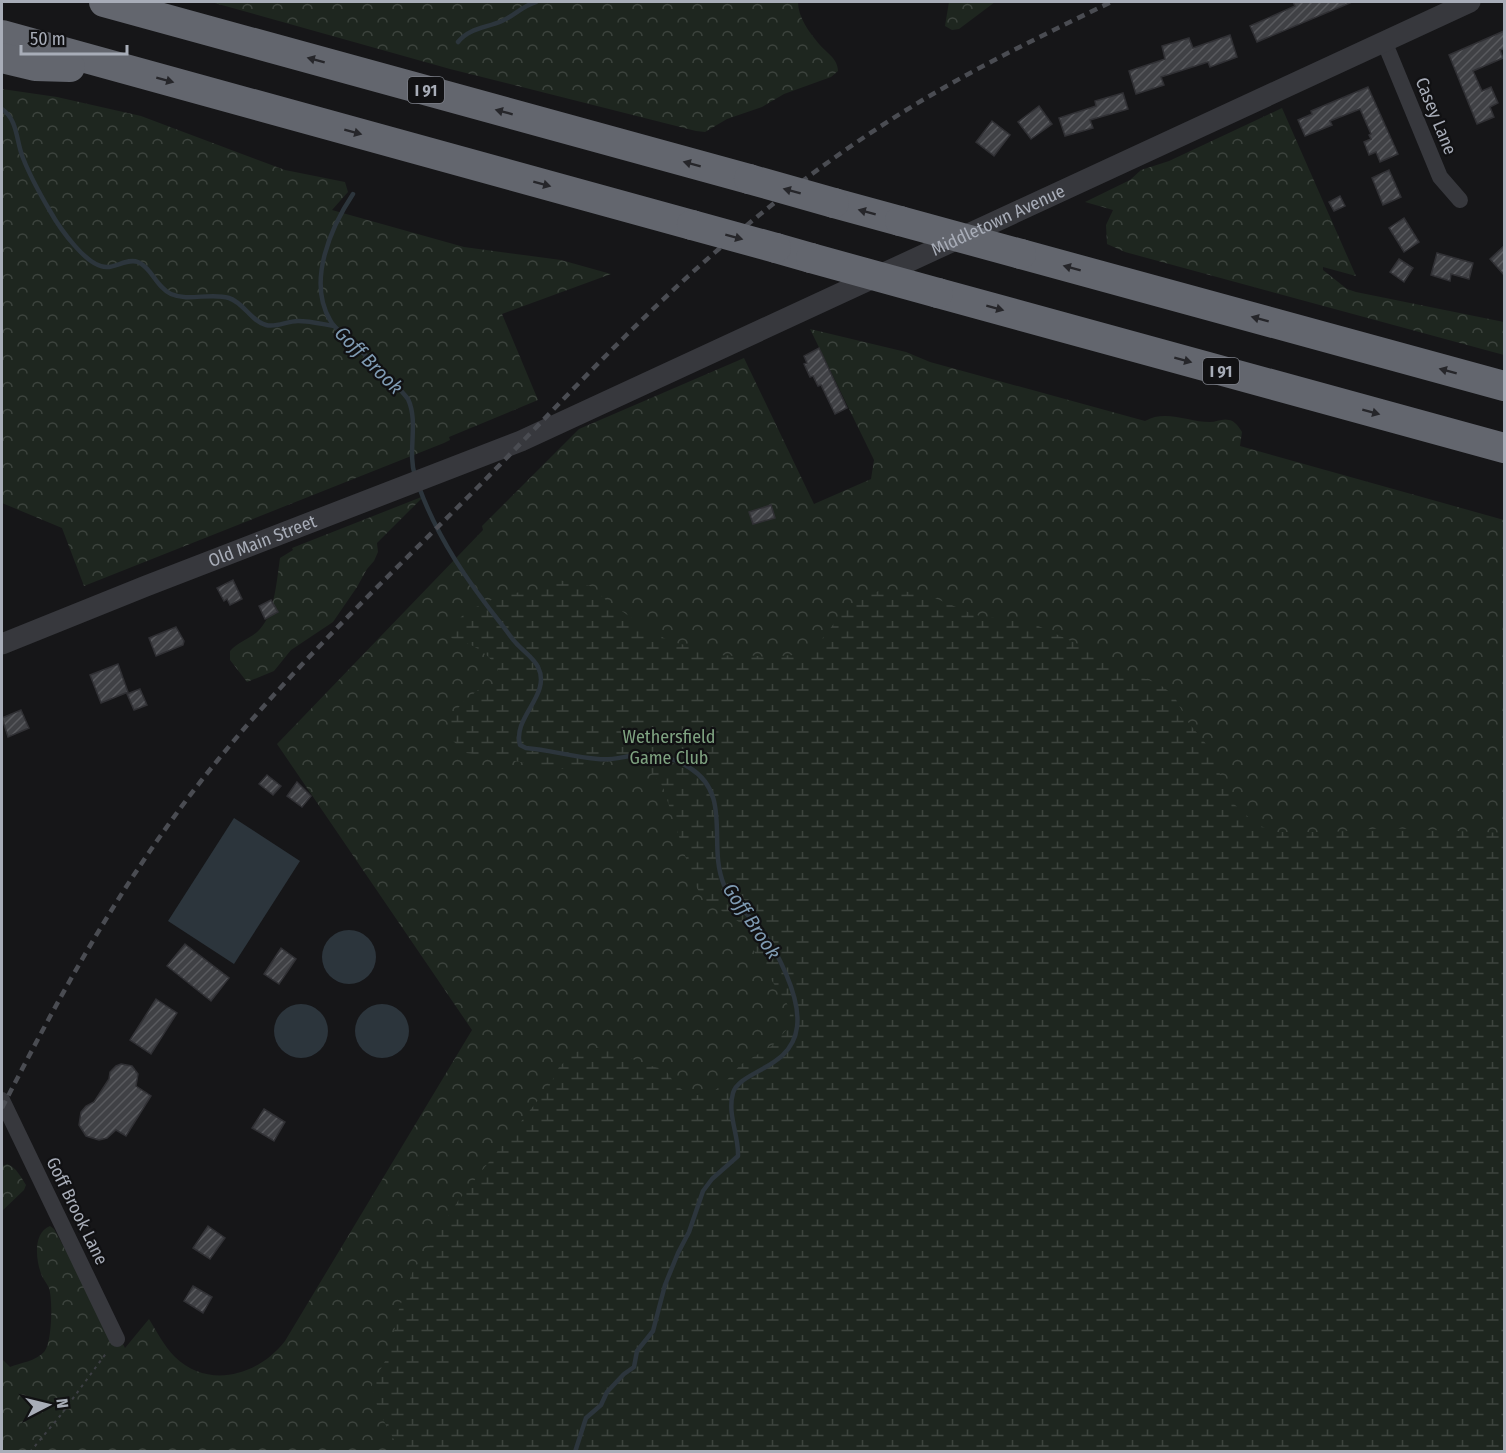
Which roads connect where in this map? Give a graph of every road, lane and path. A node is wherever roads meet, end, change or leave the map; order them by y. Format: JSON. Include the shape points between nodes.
{"nodes":[{"id":1,"x":104,"y":2,"type":"edge"},
{"id":2,"x":1470,"y":2,"type":"edge"},
{"id":3,"x":2,"y":35,"type":"edge"},
{"id":4,"x":1384,"y":41,"type":"junction"},
{"id":5,"x":2,"y":58,"type":"edge"},
{"id":6,"x":109,"y":65,"type":"junction"},
{"id":7,"x":1460,"y":200,"type":"dead end"},
{"id":8,"x":1504,"y":386,"type":"edge"},
{"id":9,"x":525,"y":439,"type":"joint"},
{"id":10,"x":1504,"y":448,"type":"edge"},
{"id":11,"x":2,"y":644,"type":"edge"},
{"id":12,"x":2,"y":1100,"type":"edge"},
{"id":13,"x":117,"y":1339,"type":"joint"},
{"id":14,"x":30,"y":1452,"type":"edge"}],
"edges":[{"from":8,"to":1,"type":"highway","number":"I 91","one_way":true,"bridge":true},
{"from":2,"to":4,"type":"street","name":"Middletown Avenue"},
{"from":3,"to":6,"type":"highway","number":"I 91"},
{"from":4,"to":7,"type":"street","name":"Casey Lane","via":[[1440,177]]},
{"from":4,"to":9,"type":"street","name":"Middletown Avenue"},
{"from":5,"to":6,"type":"highway","via":[[44,67]]},
{"from":6,"to":10,"type":"highway","number":"I 91","one_way":true,"bridge":true},
{"from":9,"to":11,"type":"street","name":"Old Main Street"},
{"from":12,"to":13,"type":"street","name":"Goff Brook Lane"},
{"from":13,"to":14,"type":"path"}]}
